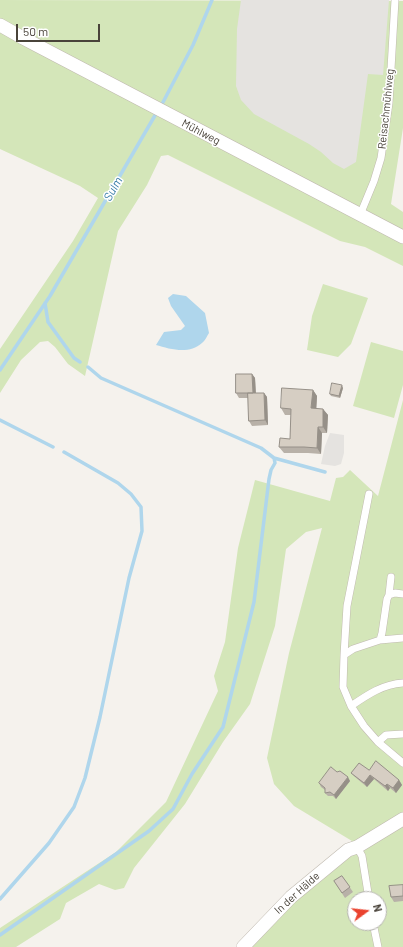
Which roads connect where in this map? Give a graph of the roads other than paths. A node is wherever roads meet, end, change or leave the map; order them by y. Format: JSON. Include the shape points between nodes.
{"nodes":[{"id":1,"x":395,"y":0,"type":"edge"},
{"id":2,"x":0,"y":25,"type":"edge"},
{"id":3,"x":360,"y":214,"type":"junction"},
{"id":4,"x":403,"y":237,"type":"edge"},
{"id":5,"x":369,"y":494,"type":"dead end"},
{"id":6,"x":391,"y":577,"type":"dead end"},
{"id":7,"x":403,"y":594,"type":"edge"},
{"id":8,"x":389,"y":595,"type":"junction"},
{"id":9,"x":403,"y":638,"type":"edge"},
{"id":10,"x":380,"y":640,"type":"junction"},
{"id":11,"x":344,"y":655,"type":"junction"},
{"id":12,"x":403,"y":683,"type":"edge"},
{"id":13,"x":350,"y":706,"type":"junction"},
{"id":14,"x":403,"y":734,"type":"edge"},
{"id":15,"x":378,"y":742,"type":"junction"},
{"id":16,"x":403,"y":763,"type":"edge"},
{"id":17,"x":403,"y":819,"type":"edge"},
{"id":18,"x":357,"y":847,"type":"junction"},
{"id":19,"x":368,"y":891,"type":"edge"},
{"id":20,"x":375,"y":931,"type":"edge"},
{"id":21,"x":243,"y":947,"type":"edge"},
{"id":22,"x":378,"y":947,"type":"edge"}],
"edges":[{"from":1,"to":3,"type":"lane","name":"Reisachmühlweg","via":[[388,103],[381,158]]},
{"from":2,"to":3,"type":"street","name":"Mühlweg"},
{"from":3,"to":4,"type":"street","name":"Mühlweg"},
{"from":5,"to":11,"type":"lane","via":[[347,606]]},
{"from":6,"to":8,"type":"lane"},
{"from":7,"to":8,"type":"lane"},
{"from":8,"to":10,"type":"lane"},
{"from":9,"to":10,"type":"lane"},
{"from":10,"to":11,"type":"lane","via":[[353,649]]},
{"from":11,"to":13,"type":"lane","via":[[343,687]]},
{"from":12,"to":13,"type":"lane","via":[[376,690]]},
{"from":13,"to":15,"type":"lane"},
{"from":14,"to":15,"type":"lane","via":[[386,735]]},
{"from":15,"to":16,"type":"lane"},
{"from":17,"to":18,"type":"street","name":"In der Hälde"},
{"from":18,"to":19,"type":"lane","via":[[362,856]]},
{"from":18,"to":21,"type":"street","name":"In der Hälde","via":[[348,850],[291,897]]},
{"from":20,"to":22,"type":"lane"}]}
